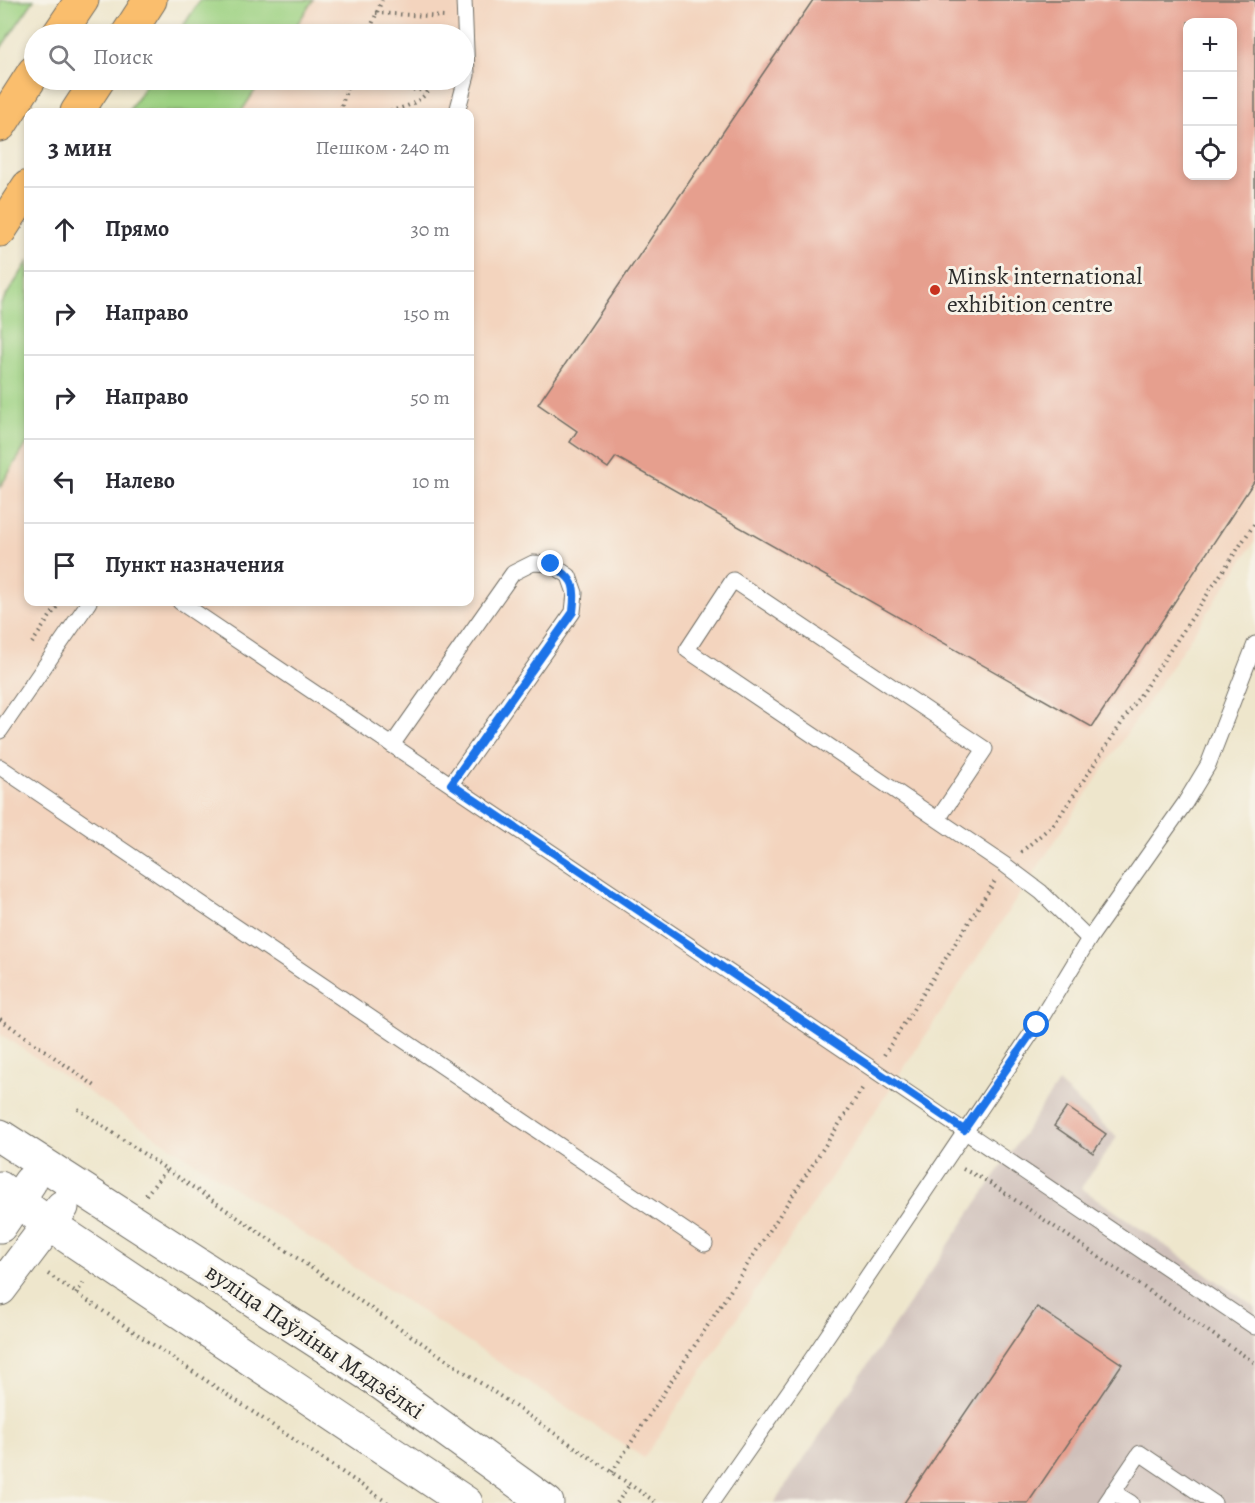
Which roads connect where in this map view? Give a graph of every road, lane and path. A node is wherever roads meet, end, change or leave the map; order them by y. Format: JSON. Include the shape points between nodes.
{"nodes":[{"id":1,"x":82,"y":0,"type":"edge"},
{"id":2,"x":150,"y":0,"type":"edge"},
{"id":3,"x":382,"y":0,"type":"edge"},
{"id":4,"x":464,"y":0,"type":"edge"},
{"id":5,"x":376,"y":14,"type":"junction"},
{"id":6,"x":449,"y":17,"type":"dead end"},
{"id":7,"x":66,"y":24,"type":"edge"},
{"id":8,"x":134,"y":24,"type":"edge"},
{"id":9,"x":372,"y":24,"type":"edge"},
{"id":10,"x":465,"y":24,"type":"edge"},
{"id":11,"x":24,"y":87,"type":"edge"},
{"id":12,"x":91,"y":90,"type":"edge"},
{"id":13,"x":346,"y":90,"type":"edge"},
{"id":14,"x":421,"y":90,"type":"edge"},
{"id":15,"x":463,"y":90,"type":"edge"},
{"id":16,"x":430,"y":91,"type":"joint"},
{"id":17,"x":80,"y":108,"type":"edge"},
{"id":18,"x":341,"y":108,"type":"edge"},
{"id":19,"x":398,"y":108,"type":"edge"},
{"id":20,"x":458,"y":108,"type":"edge"},
{"id":21,"x":0,"y":124,"type":"edge"},
{"id":22,"x":24,"y":193,"type":"edge"},
{"id":23,"x":0,"y":230,"type":"edge"},
{"id":24,"x":1255,"y":524,"type":"edge"},
{"id":25,"x":86,"y":606,"type":"edge"},
{"id":26,"x":186,"y":606,"type":"edge"},
{"id":27,"x":1255,"y":644,"type":"edge"},
{"id":28,"x":0,"y":731,"type":"edge"},
{"id":29,"x":392,"y":744,"type":"junction"},
{"id":30,"x":0,"y":767,"type":"edge"},
{"id":31,"x":451,"y":784,"type":"junction"},
{"id":32,"x":938,"y":819,"type":"junction"},
{"id":33,"x":1005,"y":865,"type":"junction"},
{"id":34,"x":1089,"y":939,"type":"junction"},
{"id":35,"x":0,"y":1019,"type":"edge"},
{"id":36,"x":875,"y":1070,"type":"junction"},
{"id":37,"x":95,"y":1086,"type":"dead end"},
{"id":38,"x":78,"y":1109,"type":"dead end"},
{"id":39,"x":964,"y":1130,"type":"junction"},
{"id":40,"x":0,"y":1136,"type":"edge"},
{"id":41,"x":43,"y":1164,"type":"junction"},
{"id":42,"x":963,"y":1169,"type":"dead end"},
{"id":43,"x":77,"y":1187,"type":"junction"},
{"id":44,"x":6,"y":1205,"type":"edge"},
{"id":45,"x":49,"y":1224,"type":"junction"},
{"id":46,"x":705,"y":1244,"type":"dead end"},
{"id":47,"x":23,"y":1258,"type":"junction"},
{"id":48,"x":0,"y":1289,"type":"edge"},
{"id":49,"x":1255,"y":1327,"type":"edge"},
{"id":50,"x":1255,"y":1364,"type":"edge"},
{"id":51,"x":612,"y":1472,"type":"junction"},
{"id":52,"x":630,"y":1484,"type":"junction"},
{"id":53,"x":1110,"y":1497,"type":"edge"},
{"id":54,"x":388,"y":1503,"type":"edge"},
{"id":55,"x":466,"y":1503,"type":"edge"},
{"id":56,"x":548,"y":1503,"type":"edge"},
{"id":57,"x":617,"y":1503,"type":"edge"},
{"id":58,"x":657,"y":1503,"type":"edge"},
{"id":59,"x":711,"y":1503,"type":"edge"},
{"id":60,"x":1131,"y":1503,"type":"edge"},
{"id":61,"x":1214,"y":1503,"type":"edge"}],
"edges":[{"from":1,"to":7,"type":"highway"},
{"from":2,"to":8,"type":"highway"},
{"from":3,"to":5,"type":"path"},
{"from":4,"to":10,"type":"lane"},
{"from":5,"to":6,"type":"path"},
{"from":5,"to":9,"type":"path"},
{"from":11,"to":21,"type":"highway"},
{"from":12,"to":17,"type":"highway"},
{"from":13,"to":18,"type":"path"},
{"from":14,"to":16,"type":"path"},
{"from":15,"to":20,"type":"lane"},
{"from":16,"to":19,"type":"path","via":[[416,103]]},
{"from":22,"to":23,"type":"highway"},
{"from":24,"to":33,"type":"path","via":[[1055,823]]},
{"from":25,"to":28,"type":"lane"},
{"from":26,"to":29,"type":"lane"},
{"from":27,"to":34,"type":"lane","via":[[1208,765]]},
{"from":29,"to":31,"type":"lane"},
{"from":29,"to":31,"type":"lane","via":[[513,573],[533,563],[551,564],[569,576],[575,593],[573,612]]},
{"from":30,"to":46,"type":"lane"},
{"from":31,"to":36,"type":"lane"},
{"from":32,"to":32,"type":"lane","via":[[687,650],[733,580],[985,749]]},
{"from":32,"to":33,"type":"lane"},
{"from":33,"to":34,"type":"lane","via":[[1041,892]]},
{"from":33,"to":36,"type":"path"},
{"from":34,"to":39,"type":"lane","via":[[1037,1025]]},
{"from":35,"to":37,"type":"path"},
{"from":36,"to":39,"type":"lane"},
{"from":36,"to":51,"type":"path"},
{"from":38,"to":51,"type":"path"},
{"from":39,"to":49,"type":"lane"},
{"from":39,"to":59,"type":"lane"},
{"from":40,"to":41,"type":"street","name":"вуліца Паўліны Мядзёлкі"},
{"from":41,"to":43,"type":"street","name":"вуліца Паўліны Мядзёлкі"},
{"from":41,"to":44,"type":"street"},
{"from":42,"to":50,"type":"path","via":[[987,1181]]},
{"from":43,"to":45,"type":"street"},
{"from":43,"to":56,"type":"street","name":"вуліца Паўліны Мядзёлкі","via":[[374,1378]]},
{"from":44,"to":45,"type":"street"},
{"from":45,"to":47,"type":"street"},
{"from":45,"to":55,"type":"street"},
{"from":47,"to":48,"type":"street"},
{"from":47,"to":54,"type":"path"},
{"from":51,"to":52,"type":"path"},
{"from":52,"to":57,"type":"path"},
{"from":52,"to":58,"type":"path"},
{"from":53,"to":60,"type":"lane"},
{"from":53,"to":61,"type":"lane","via":[[1140,1453]]}]}
